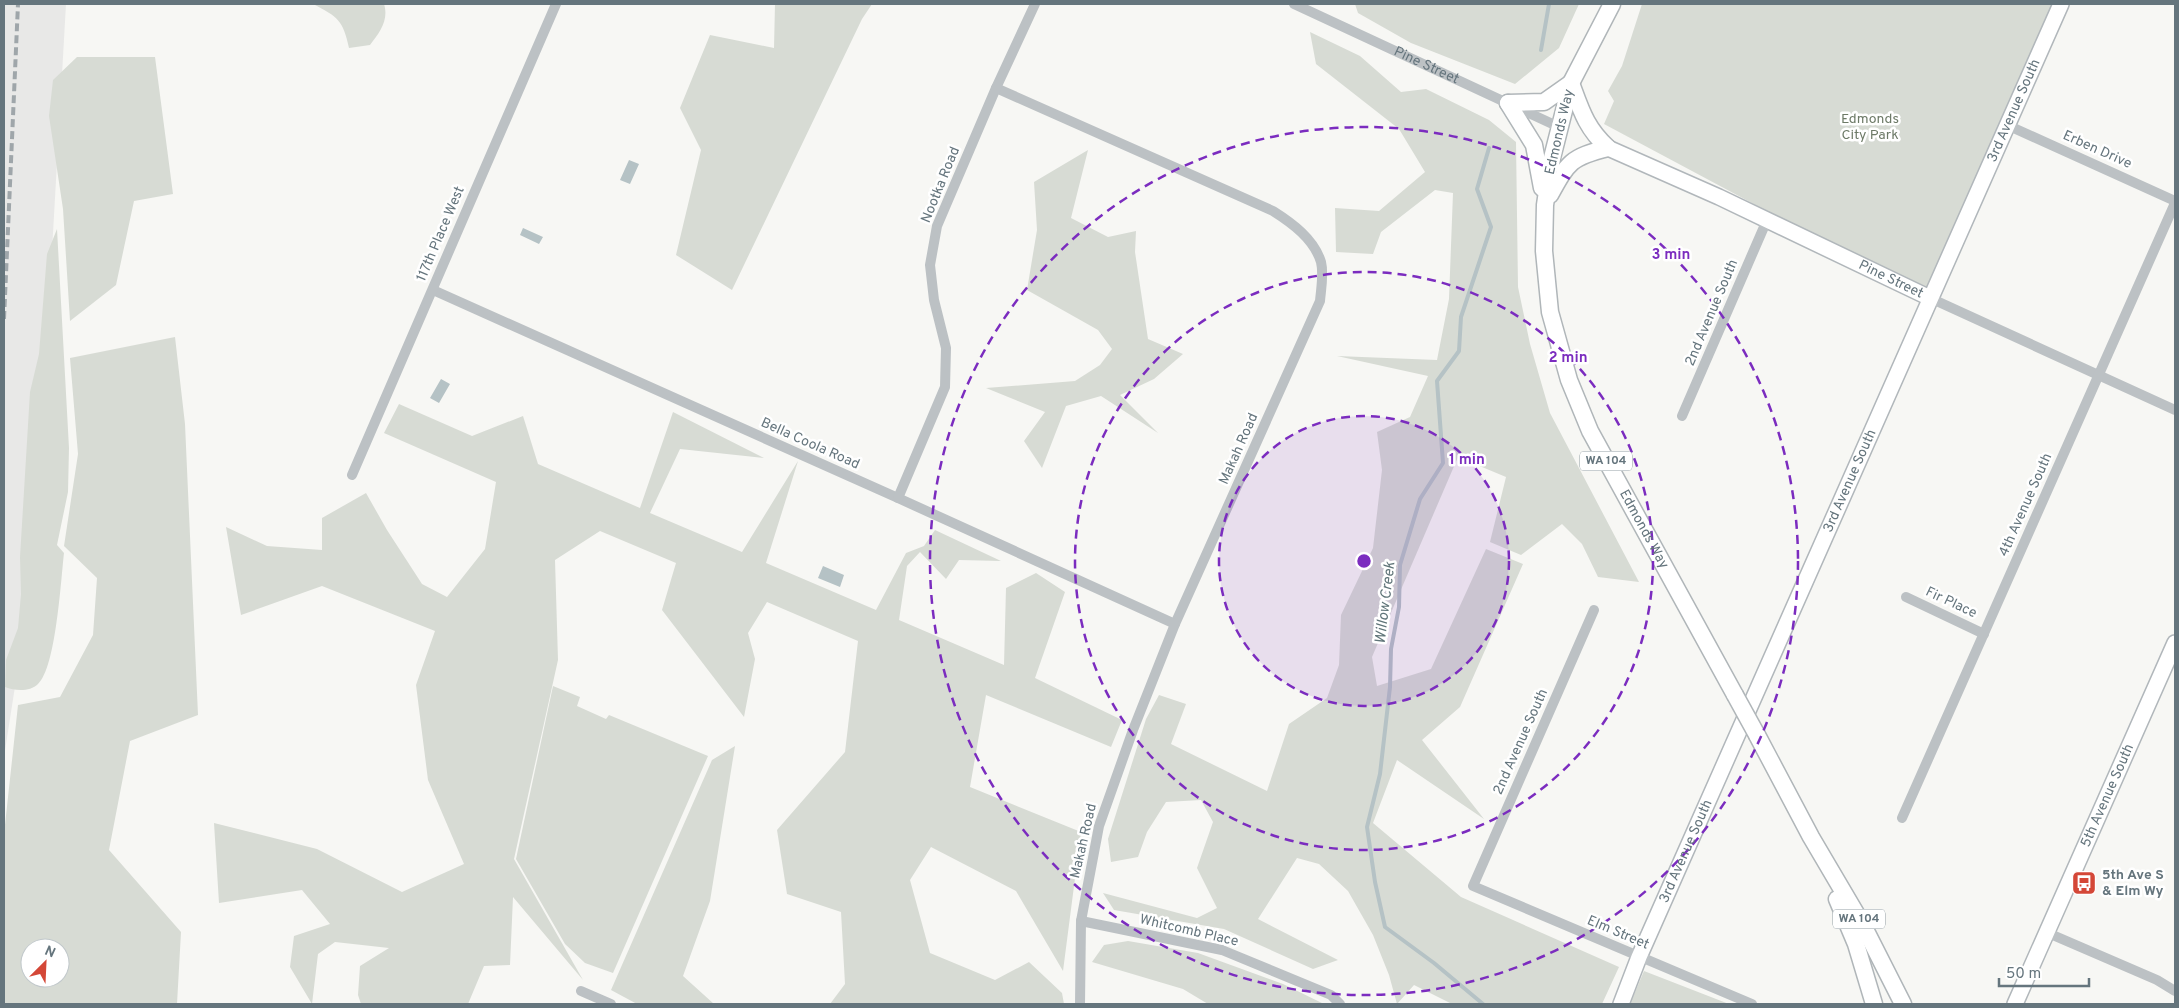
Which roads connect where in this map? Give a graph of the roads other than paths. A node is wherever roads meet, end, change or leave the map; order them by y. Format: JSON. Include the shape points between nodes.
{"nodes":[{"id":1,"x":556,"y":4,"type":"edge"},
{"id":2,"x":1035,"y":4,"type":"edge"},
{"id":3,"x":1294,"y":4,"type":"edge"},
{"id":4,"x":1612,"y":4,"type":"edge"},
{"id":5,"x":1626,"y":4,"type":"edge"},
{"id":6,"x":2061,"y":4,"type":"edge"},
{"id":7,"x":1586,"y":57,"type":"junction"},
{"id":8,"x":1571,"y":83,"type":"junction"},
{"id":9,"x":996,"y":88,"type":"junction"},
{"id":10,"x":1508,"y":104,"type":"junction"},
{"id":11,"x":2007,"y":125,"type":"junction"},
{"id":12,"x":1559,"y":127,"type":"junction"},
{"id":13,"x":1608,"y":148,"type":"junction"},
{"id":14,"x":2175,"y":202,"type":"edge"},
{"id":15,"x":1544,"y":205,"type":"junction"},
{"id":16,"x":1767,"y":220,"type":"junction"},
{"id":17,"x":433,"y":290,"type":"junction"},
{"id":18,"x":1930,"y":298,"type":"junction"},
{"id":19,"x":2098,"y":376,"type":"junction"},
{"id":20,"x":2175,"y":410,"type":"edge"},
{"id":21,"x":1682,"y":416,"type":"dead end"},
{"id":22,"x":352,"y":475,"type":"dead end"},
{"id":23,"x":898,"y":498,"type":"junction"},
{"id":24,"x":1906,"y":597,"type":"dead end"},
{"id":25,"x":1594,"y":610,"type":"dead end"},
{"id":26,"x":1175,"y":624,"type":"junction"},
{"id":27,"x":1984,"y":634,"type":"junction"},
{"id":28,"x":2175,"y":643,"type":"edge"},
{"id":29,"x":1902,"y":818,"type":"dead end"},
{"id":30,"x":1811,"y":837,"type":"junction"},
{"id":31,"x":1473,"y":886,"type":"joint"},
{"id":32,"x":1081,"y":921,"type":"junction"},
{"id":33,"x":2048,"y":933,"type":"junction"},
{"id":34,"x":1639,"y":956,"type":"junction"},
{"id":35,"x":581,"y":991,"type":"dead end"},
{"id":36,"x":2175,"y":991,"type":"edge"},
{"id":37,"x":611,"y":1004,"type":"edge"},
{"id":38,"x":1080,"y":1004,"type":"edge"},
{"id":39,"x":1340,"y":1004,"type":"edge"},
{"id":40,"x":1621,"y":1004,"type":"edge"},
{"id":41,"x":1752,"y":1004,"type":"edge"},
{"id":42,"x":1874,"y":1004,"type":"edge"},
{"id":43,"x":1903,"y":1004,"type":"edge"},
{"id":44,"x":2015,"y":1004,"type":"edge"}],
"edges":[{"from":1,"to":17,"type":"street","name":"117th Place West"},
{"from":2,"to":9,"type":"street","name":"Nootka Road"},
{"from":3,"to":10,"type":"street","name":"Pine Street"},
{"from":4,"to":7,"type":"main road","name":"Edmonds Way","number":"WA 104"},
{"from":5,"to":7,"type":"main road","number":"WA 104"},
{"from":6,"to":11,"type":"street","name":"3rd Avenue South"},
{"from":7,"to":8,"type":"main road","name":"Edmonds Way","number":"WA 104"},
{"from":8,"to":10,"type":"main road","via":[[1544,102]]},
{"from":8,"to":12,"type":"main road","name":"Edmonds Way","number":"WA 104"},
{"from":8,"to":13,"type":"main road","via":[[1587,124]]},
{"from":9,"to":23,"type":"street","name":"Nootka Road","via":[[937,226],[930,265],[934,300],[946,348],[945,387]]},
{"from":9,"to":26,"type":"street","name":"Makah Road","via":[[1273,212],[1289,221],[1311,243],[1321,262],[1320,301]]},
{"from":10,"to":12,"type":"street","name":"Pine Street"},
{"from":10,"to":15,"type":"main road","via":[[1534,144]]},
{"from":11,"to":14,"type":"street","name":"Erben Drive"},
{"from":11,"to":18,"type":"street","name":"3rd Avenue South"},
{"from":12,"to":15,"type":"main road","name":"Edmonds Way","number":"WA 104"},
{"from":13,"to":15,"type":"main road","via":[[1577,157],[1564,169]]},
{"from":13,"to":16,"type":"street","name":"Pine Street"},
{"from":14,"to":19,"type":"street","name":"4th Avenue South"},
{"from":15,"to":30,"type":"main road","name":"Edmonds Way","number":"WA 104","bridge":true,"via":[[1544,252],[1550,312],[1569,380],[1590,431]]},
{"from":16,"to":18,"type":"street","name":"Pine Street"},
{"from":16,"to":21,"type":"street","name":"2nd Avenue South"},
{"from":17,"to":22,"type":"street","name":"117th Place West"},
{"from":17,"to":23,"type":"street","name":"Bella Coola Road"},
{"from":18,"to":19,"type":"street","name":"Pine Street"},
{"from":18,"to":34,"type":"street","name":"3rd Avenue South"},
{"from":19,"to":20,"type":"street","name":"Pine Street"},
{"from":19,"to":27,"type":"street","name":"4th Avenue South"},
{"from":23,"to":26,"type":"street","name":"Bella Coola Road"},
{"from":24,"to":27,"type":"street","name":"Fir Place"},
{"from":25,"to":31,"type":"street","name":"2nd Avenue South"},
{"from":26,"to":32,"type":"street","name":"Makah Road","via":[[1099,826]]},
{"from":27,"to":29,"type":"street","name":"4th Avenue South"},
{"from":28,"to":33,"type":"street","name":"5th Avenue South"},
{"from":30,"to":42,"type":"main road","name":"Edmonds Way","number":"WA 104","via":[[1856,944]]},
{"from":30,"to":43,"type":"main road","name":"Edmonds Way","number":"WA 104","via":[[1864,927]]},
{"from":31,"to":34,"type":"street","name":"Elm Street"},
{"from":32,"to":38,"type":"street","name":"Makah Road"},
{"from":32,"to":39,"type":"street","name":"Whitcomb Place","via":[[1222,950],[1331,995]]},
{"from":33,"to":36,"type":"street","via":[[2157,980]]},
{"from":33,"to":44,"type":"street","name":"5th Avenue South"},
{"from":34,"to":40,"type":"street","name":"3rd Avenue South"},
{"from":34,"to":41,"type":"street","name":"Elm Street"},
{"from":35,"to":37,"type":"street"}]}
